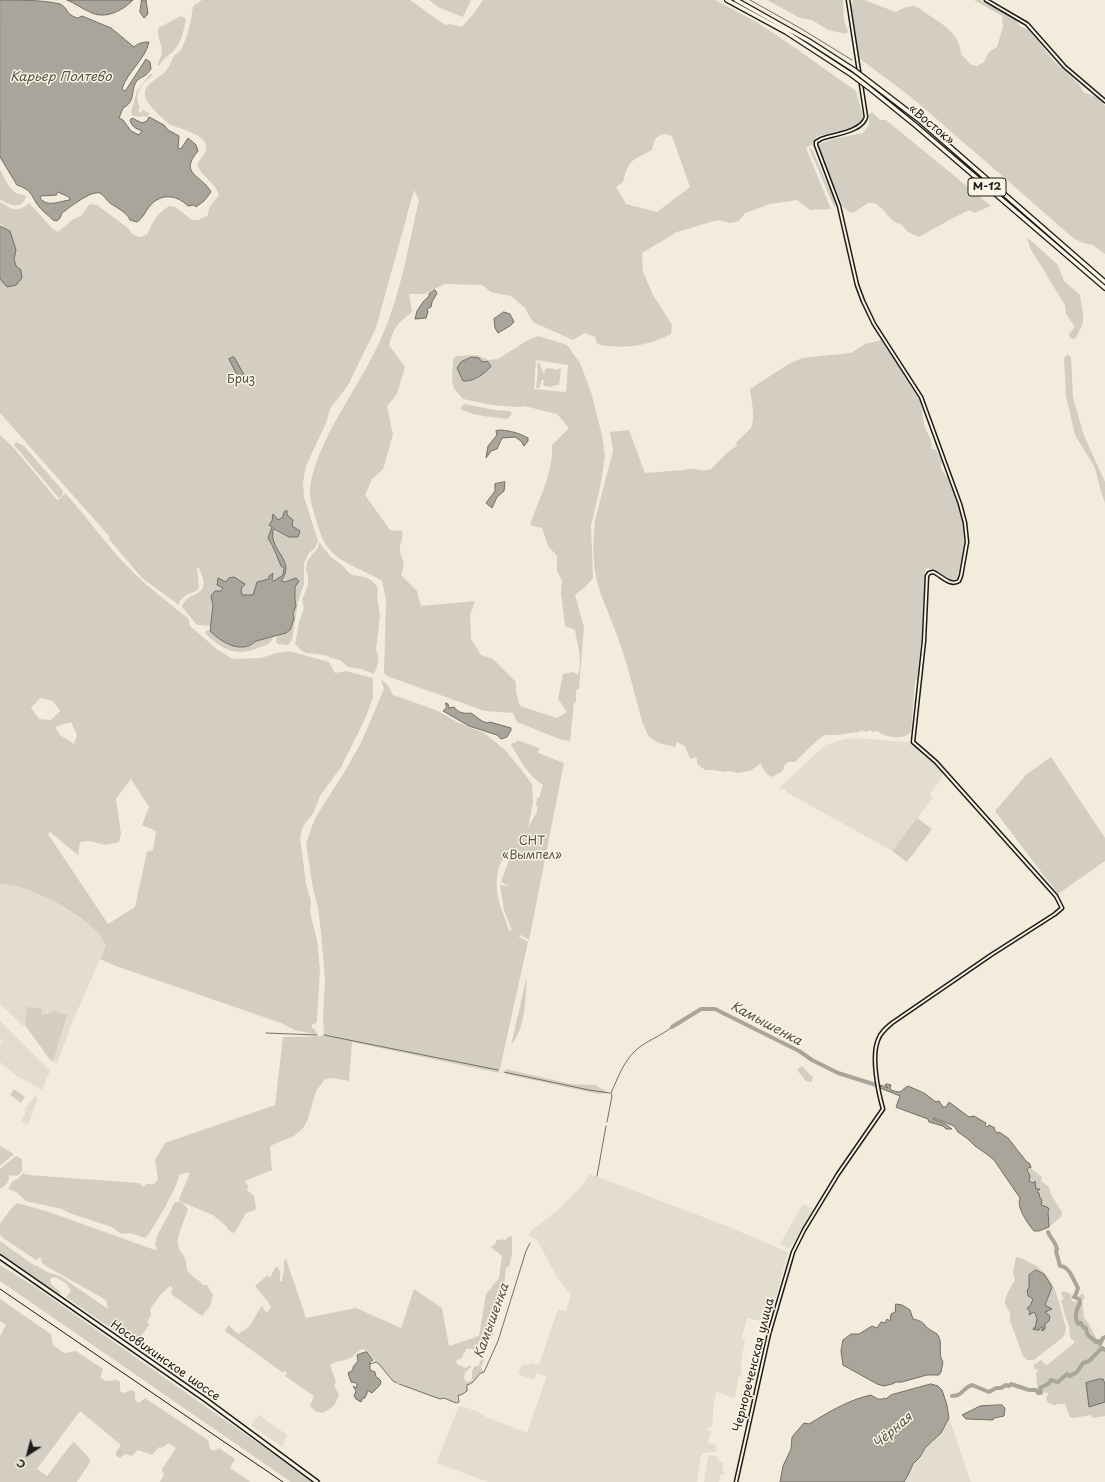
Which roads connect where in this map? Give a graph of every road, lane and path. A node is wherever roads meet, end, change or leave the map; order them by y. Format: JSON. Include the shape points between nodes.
{"nodes":[{"id":1,"x":727,"y":0,"type":"edge"},
{"id":2,"x":736,"y":0,"type":"edge"},
{"id":3,"x":848,"y":0,"type":"edge"},
{"id":4,"x":986,"y":0,"type":"edge"},
{"id":5,"x":1105,"y":101,"type":"edge"},
{"id":6,"x":1105,"y":282,"type":"edge"},
{"id":7,"x":1105,"y":288,"type":"edge"},
{"id":8,"x":0,"y":1258,"type":"edge"},
{"id":9,"x":317,"y":1482,"type":"edge"},
{"id":10,"x":736,"y":1482,"type":"edge"}],
"edges":[{"from":1,"to":7,"type":"highway","name":"«Восток»","number":"М-12","bridge":true,"via":[[786,32],[868,87],[915,124]]},
{"from":2,"to":6,"type":"highway","name":"«Восток»","number":"М-12","bridge":true,"via":[[854,70],[918,119]]},
{"from":3,"to":10,"type":"street","name":"Чернореченская улица","via":[[866,117],[859,127],[821,138],[816,145],[839,206],[863,301],[874,324],[921,397],[960,504],[966,531],[966,547],[959,581],[951,583],[933,572],[927,576],[924,641],[913,742],[936,762],[1056,896],[1062,908],[892,1024],[877,1042],[878,1090],[883,1109],[838,1174],[793,1252],[771,1329]]},
{"from":4,"to":5,"type":"street","via":[[1027,24],[1065,67]]},
{"from":8,"to":9,"type":"main road","name":"Носовихинское шоссе","via":[[206,1400]]}]}
